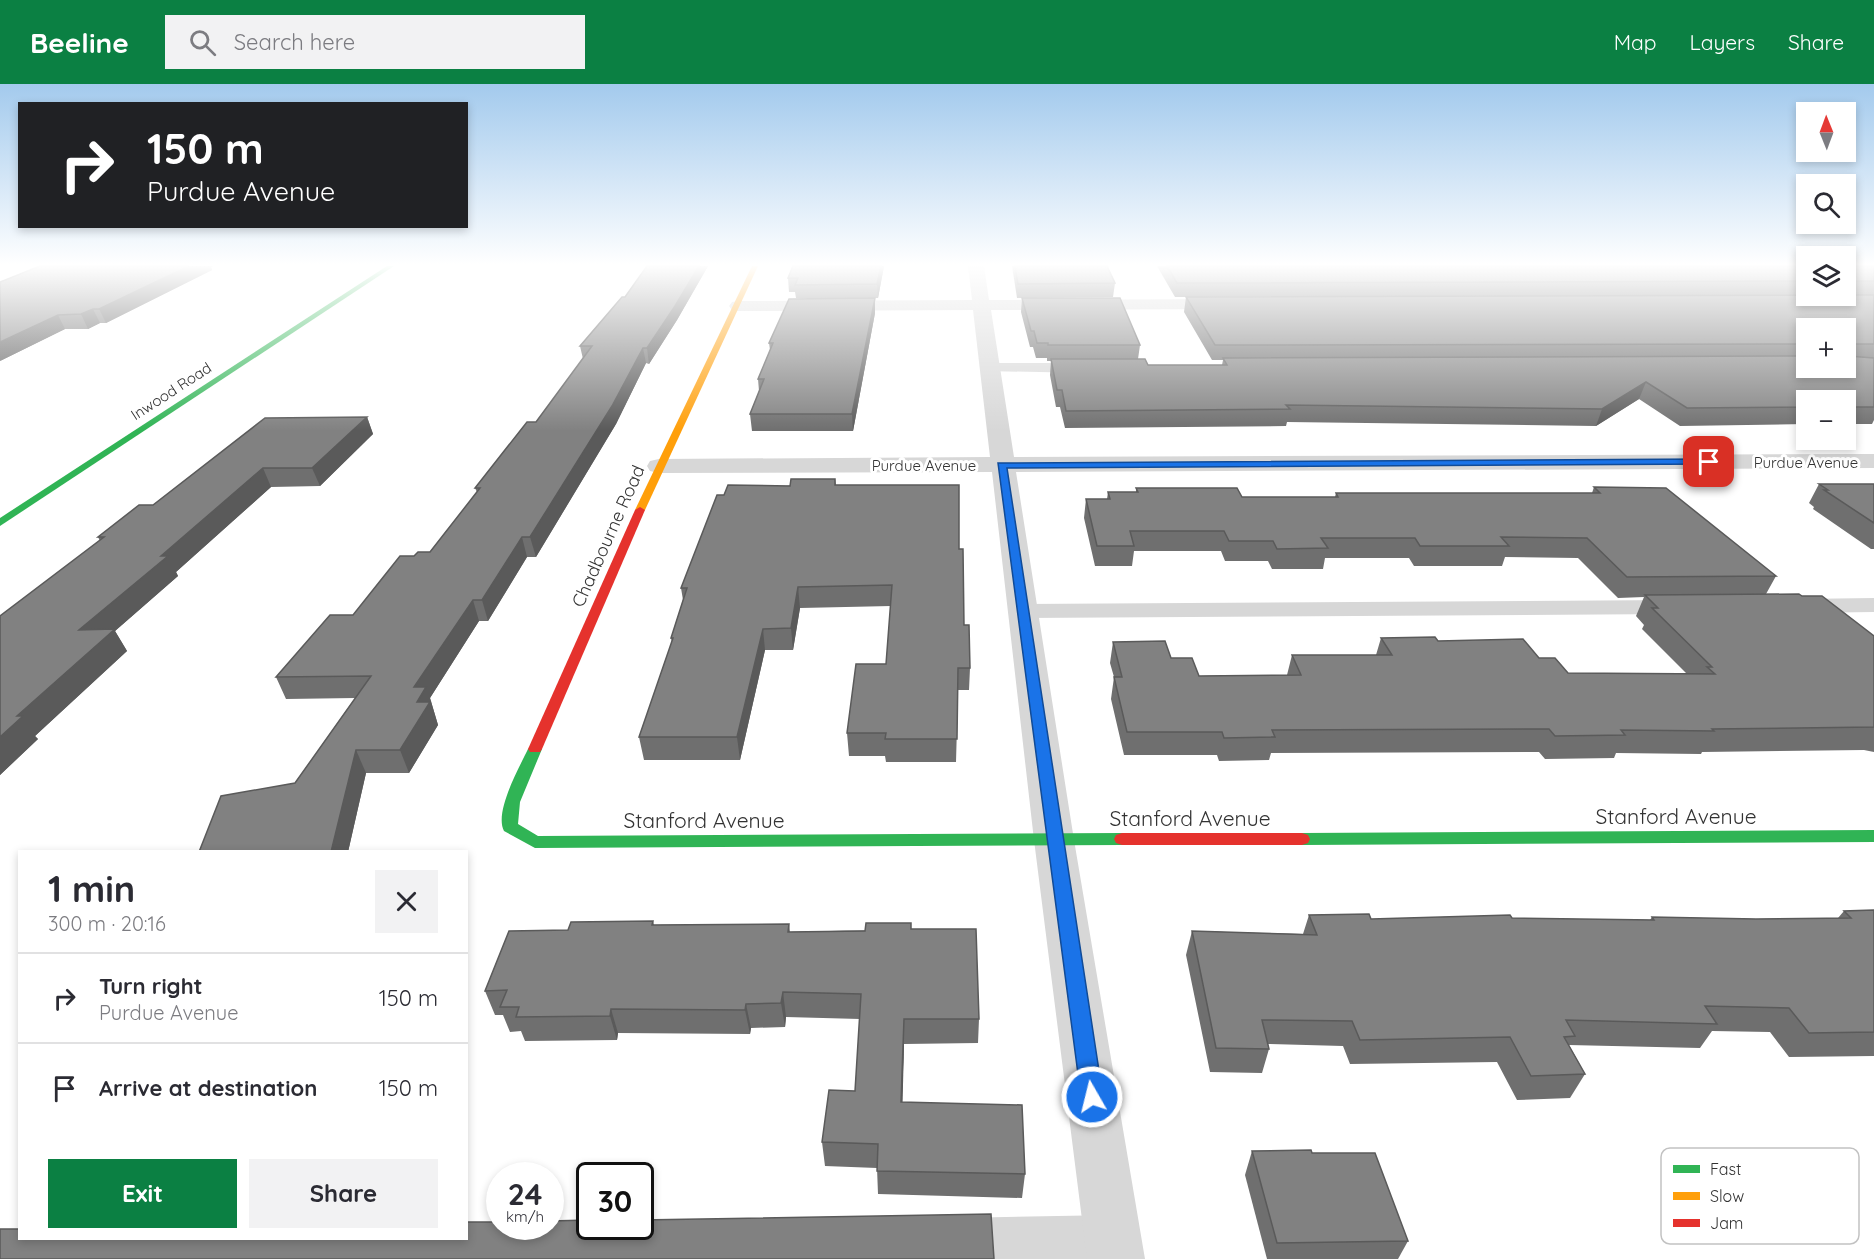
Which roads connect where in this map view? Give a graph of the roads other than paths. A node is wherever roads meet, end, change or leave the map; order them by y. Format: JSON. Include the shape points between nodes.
{"nodes":[{"id":1,"x":288,"y":321,"type":"edge"},
{"id":2,"x":301,"y":321,"type":"edge"},
{"id":3,"x":731,"y":321,"type":"edge"},
{"id":4,"x":983,"y":321,"type":"edge"},
{"id":5,"x":990,"y":368,"type":"junction"},
{"id":6,"x":1096,"y":368,"type":"edge"},
{"id":7,"x":1874,"y":461,"type":"edge"},
{"id":8,"x":1002,"y":465,"type":"junction"},
{"id":9,"x":658,"y":466,"type":"junction"},
{"id":10,"x":26,"y":489,"type":"dead end"},
{"id":11,"x":0,"y":523,"type":"edge"},
{"id":12,"x":1874,"y":605,"type":"edge"},
{"id":13,"x":1694,"y":606,"type":"edge"},
{"id":14,"x":1778,"y":606,"type":"edge"},
{"id":15,"x":1023,"y":610,"type":"junction"},
{"id":16,"x":510,"y":827,"type":"joint"},
{"id":17,"x":1874,"y":836,"type":"edge"},
{"id":18,"x":1054,"y":840,"type":"junction"},
{"id":19,"x":921,"y":1240,"type":"edge"},
{"id":20,"x":1115,"y":1248,"type":"edge"}],
"edges":[{"from":1,"to":10,"type":"street","name":"Inwood Road"},
{"from":2,"to":11,"type":"street","name":"Inwood Road"},
{"from":3,"to":9,"type":"street","name":"Chadbourne Road"},
{"from":4,"to":5,"type":"street"},
{"from":5,"to":6,"type":"lane"},
{"from":5,"to":8,"type":"street"},
{"from":7,"to":8,"type":"street","name":"Purdue Avenue"},
{"from":8,"to":9,"type":"street","name":"Purdue Avenue"},
{"from":8,"to":15,"type":"street"},
{"from":9,"to":16,"type":"street","name":"Chadbourne Road","via":[[512,802]]},
{"from":12,"to":14,"type":"lane"},
{"from":13,"to":15,"type":"lane"},
{"from":15,"to":18,"type":"street"},
{"from":16,"to":18,"type":"street","name":"Stanford Avenue","via":[[535,842]]},
{"from":17,"to":18,"type":"street","name":"Stanford Avenue"},
{"from":18,"to":20,"type":"street"},
{"from":19,"to":20,"type":"lane"}]}
